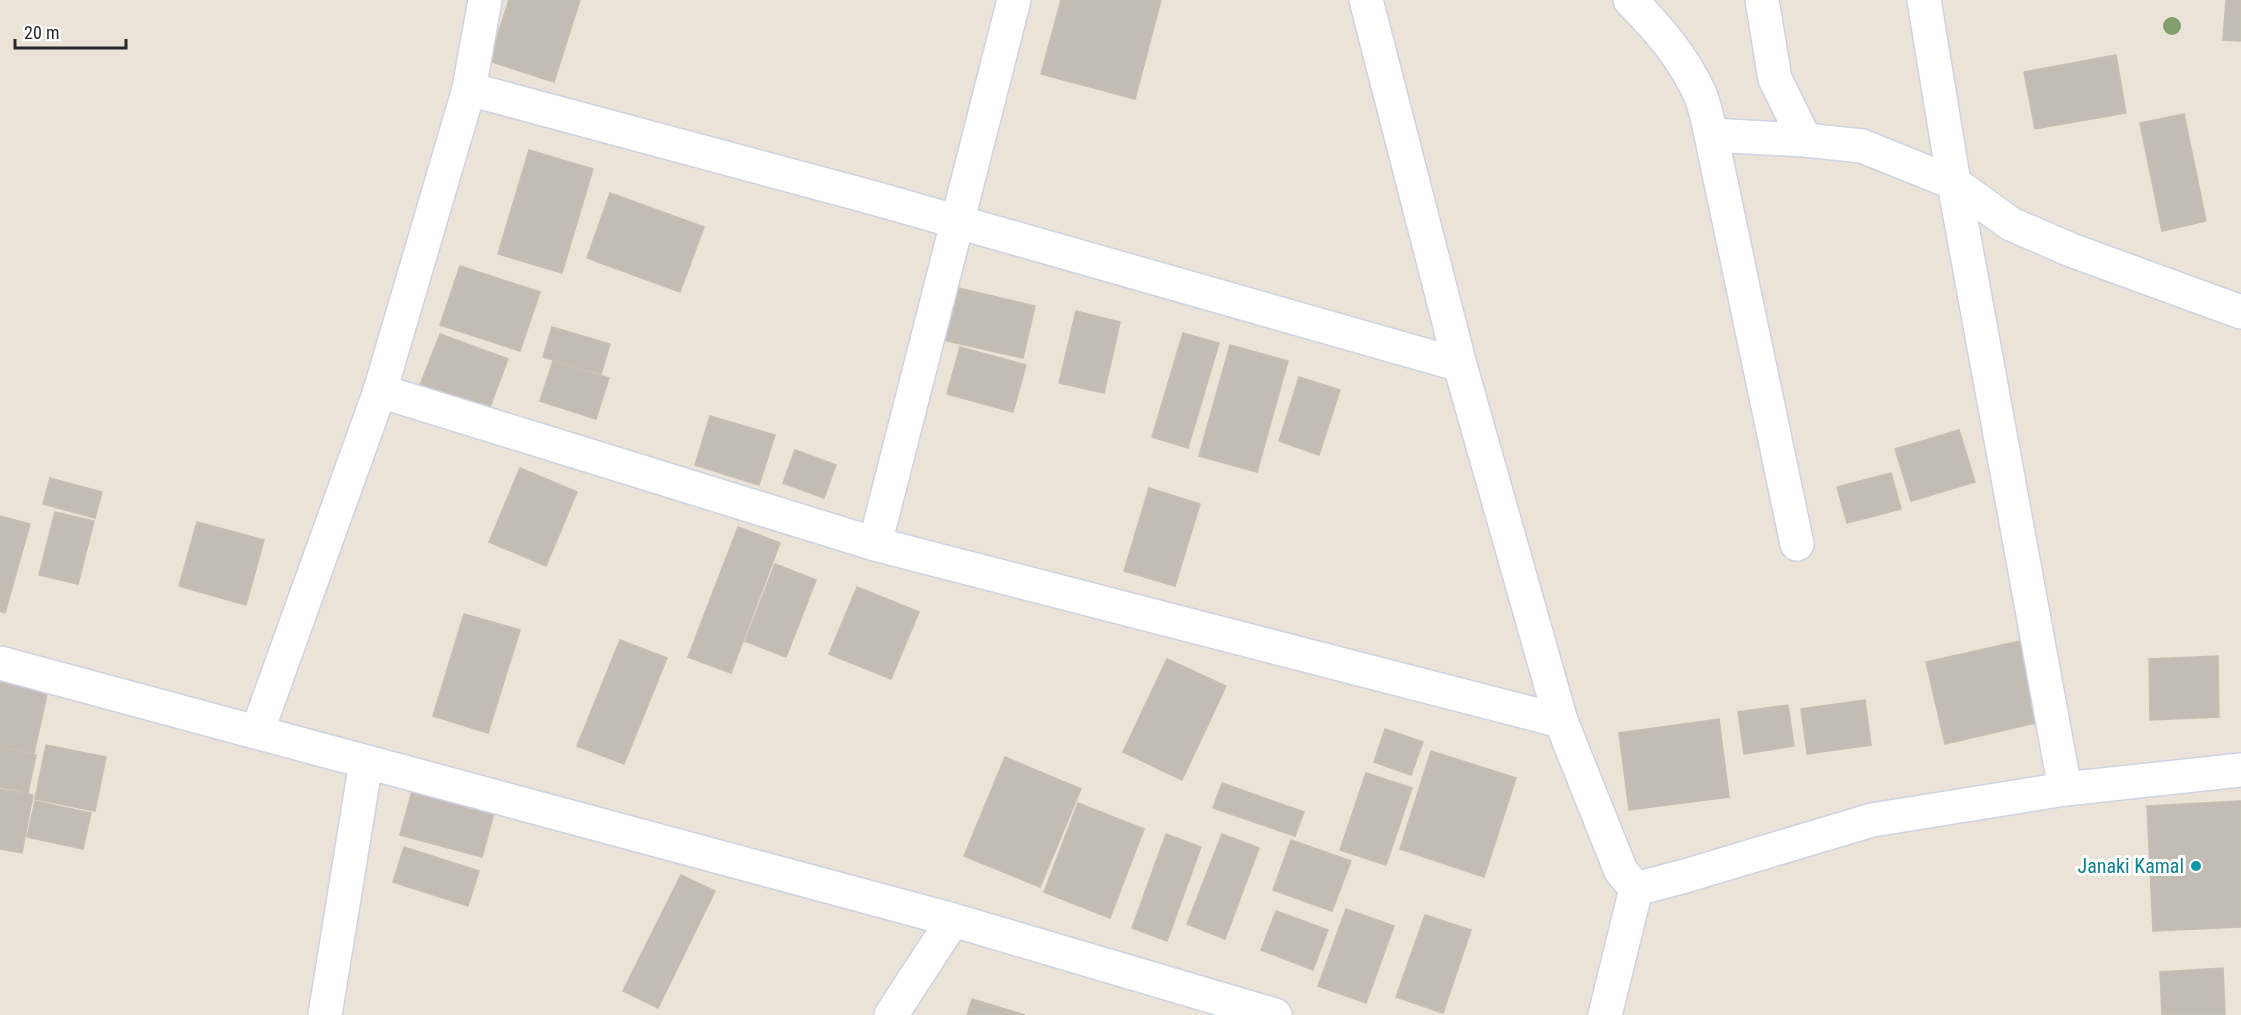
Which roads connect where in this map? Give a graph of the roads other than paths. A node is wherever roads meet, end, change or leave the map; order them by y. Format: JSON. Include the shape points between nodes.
{"nodes":[{"id":1,"x":485,"y":0,"type":"edge"},
{"id":2,"x":1014,"y":0,"type":"edge"},
{"id":3,"x":1366,"y":0,"type":"edge"},
{"id":4,"x":1630,"y":0,"type":"edge"},
{"id":5,"x":1762,"y":0,"type":"edge"},
{"id":6,"x":1924,"y":0,"type":"edge"},
{"id":7,"x":469,"y":89,"type":"junction"},
{"id":8,"x":1711,"y":135,"type":"junction"},
{"id":9,"x":1805,"y":140,"type":"junction"},
{"id":10,"x":1954,"y":183,"type":"junction"},
{"id":11,"x":956,"y":221,"type":"junction"},
{"id":12,"x":2241,"y":312,"type":"edge"},
{"id":13,"x":1460,"y":365,"type":"junction"},
{"id":14,"x":380,"y":391,"type":"junction"},
{"id":15,"x":875,"y":544,"type":"junction"},
{"id":16,"x":1797,"y":544,"type":"dead end"},
{"id":17,"x":0,"y":663,"type":"edge"},
{"id":18,"x":1561,"y":721,"type":"junction"},
{"id":19,"x":257,"y":732,"type":"junction"},
{"id":20,"x":366,"y":762,"type":"junction"},
{"id":21,"x":2241,"y":770,"type":"edge"},
{"id":22,"x":2065,"y":789,"type":"junction"},
{"id":23,"x":1636,"y":889,"type":"junction"},
{"id":24,"x":953,"y":920,"type":"junction"},
{"id":25,"x":325,"y":1015,"type":"edge"},
{"id":26,"x":891,"y":1015,"type":"edge"},
{"id":27,"x":1275,"y":1015,"type":"edge"},
{"id":28,"x":1605,"y":1015,"type":"edge"}],
"edges":[{"from":1,"to":7,"type":"street"},
{"from":2,"to":11,"type":"street"},
{"from":3,"to":13,"type":"street"},
{"from":4,"to":8,"type":"street","via":[[1681,58],[1701,96]]},
{"from":5,"to":9,"type":"street","via":[[1775,79]]},
{"from":6,"to":10,"type":"street"},
{"from":7,"to":11,"type":"street"},
{"from":7,"to":14,"type":"street"},
{"from":8,"to":9,"type":"street"},
{"from":8,"to":16,"type":"street"},
{"from":9,"to":10,"type":"street","via":[[1862,147]]},
{"from":10,"to":12,"type":"street","via":[[2011,224]]},
{"from":10,"to":22,"type":"street"},
{"from":11,"to":13,"type":"street"},
{"from":11,"to":15,"type":"street"},
{"from":13,"to":18,"type":"street"},
{"from":14,"to":15,"type":"street"},
{"from":14,"to":19,"type":"street"},
{"from":15,"to":18,"type":"street"},
{"from":17,"to":19,"type":"street"},
{"from":18,"to":23,"type":"street","via":[[1621,871]]},
{"from":19,"to":20,"type":"street"},
{"from":20,"to":24,"type":"street"},
{"from":20,"to":25,"type":"street"},
{"from":21,"to":22,"type":"street"},
{"from":22,"to":23,"type":"street","via":[[1872,820]]},
{"from":23,"to":28,"type":"street"},
{"from":24,"to":26,"type":"street"},
{"from":24,"to":27,"type":"street"}]}
